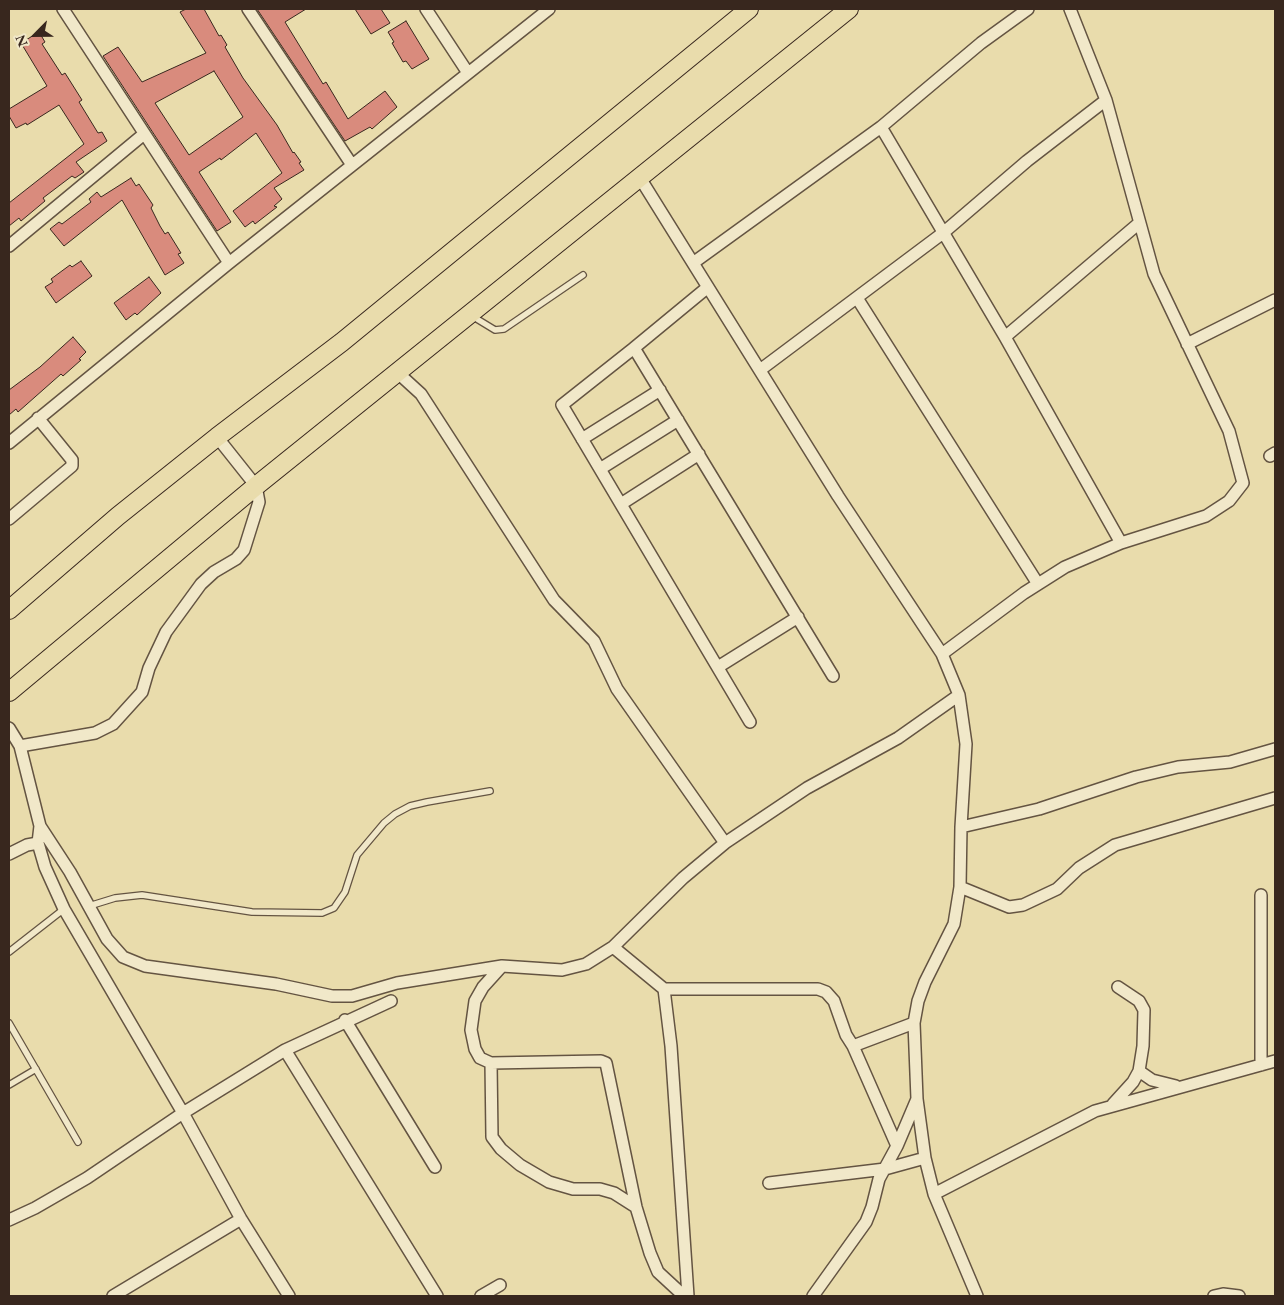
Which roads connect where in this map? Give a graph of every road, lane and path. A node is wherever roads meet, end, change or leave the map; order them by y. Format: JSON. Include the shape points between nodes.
{"nodes":[{"id":1,"x":63,"y":9,"type":"edge"},
{"id":2,"x":248,"y":9,"type":"edge"},
{"id":3,"x":426,"y":9,"type":"edge"},
{"id":4,"x":549,"y":9,"type":"edge"},
{"id":5,"x":749,"y":9,"type":"edge"},
{"id":6,"x":849,"y":9,"type":"edge"},
{"id":7,"x":1028,"y":9,"type":"edge"},
{"id":8,"x":1070,"y":9,"type":"edge"},
{"id":9,"x":468,"y":73,"type":"junction"},
{"id":10,"x":1106,"y":100,"type":"junction"},
{"id":11,"x":881,"y":127,"type":"junction"},
{"id":12,"x":144,"y":134,"type":"junction"},
{"id":13,"x":352,"y":165,"type":"junction"},
{"id":14,"x":640,"y":178,"type":"junction"},
{"id":15,"x":1138,"y":224,"type":"junction"},
{"id":16,"x":943,"y":233,"type":"junction"},
{"id":17,"x":9,"y":246,"type":"edge"},
{"id":18,"x":230,"y":263,"type":"junction"},
{"id":19,"x":693,"y":264,"type":"junction"},
{"id":20,"x":583,"y":275,"type":"dead end"},
{"id":21,"x":708,"y":287,"type":"junction"},
{"id":22,"x":857,"y":298,"type":"junction"},
{"id":23,"x":1275,"y":300,"type":"edge"},
{"id":24,"x":470,"y":315,"type":"junction"},
{"id":25,"x":1005,"y":337,"type":"junction"},
{"id":26,"x":1187,"y":344,"type":"junction"},
{"id":27,"x":634,"y":348,"type":"junction"},
{"id":28,"x":760,"y":370,"type":"junction"},
{"id":29,"x":398,"y":373,"type":"junction"},
{"id":30,"x":660,"y":390,"type":"junction"},
{"id":31,"x":38,"y":418,"type":"junction"},
{"id":32,"x":678,"y":420,"type":"junction"},
{"id":33,"x":217,"y":437,"type":"junction"},
{"id":34,"x":582,"y":439,"type":"junction"},
{"id":35,"x":9,"y":442,"type":"edge"},
{"id":36,"x":699,"y":454,"type":"junction"},
{"id":37,"x":600,"y":468,"type":"junction"},
{"id":38,"x":256,"y":486,"type":"junction"},
{"id":39,"x":621,"y":504,"type":"junction"},
{"id":40,"x":9,"y":519,"type":"edge"},
{"id":41,"x":1121,"y":543,"type":"junction"},
{"id":42,"x":1038,"y":584,"type":"junction"},
{"id":43,"x":9,"y":610,"type":"edge"},
{"id":44,"x":798,"y":617,"type":"junction"},
{"id":45,"x":942,"y":654,"type":"junction"},
{"id":46,"x":718,"y":667,"type":"junction"},
{"id":47,"x":834,"y":676,"type":"dead end"},
{"id":48,"x":9,"y":692,"type":"edge"},
{"id":49,"x":959,"y":695,"type":"junction"},
{"id":50,"x":750,"y":722,"type":"dead end"},
{"id":51,"x":9,"y":728,"type":"edge"},
{"id":52,"x":20,"y":746,"type":"junction"},
{"id":53,"x":1275,"y":749,"type":"edge"},
{"id":54,"x":490,"y":791,"type":"dead end"},
{"id":55,"x":1275,"y":798,"type":"edge"},
{"id":56,"x":40,"y":826,"type":"junction"},
{"id":57,"x":960,"y":827,"type":"junction"},
{"id":58,"x":38,"y":843,"type":"junction"},
{"id":59,"x":725,"y":843,"type":"junction"},
{"id":60,"x":9,"y":854,"type":"edge"},
{"id":61,"x":960,"y":887,"type":"junction"},
{"id":62,"x":1261,"y":895,"type":"dead end"},
{"id":63,"x":89,"y":906,"type":"junction"},
{"id":64,"x":64,"y":909,"type":"junction"},
{"id":65,"x":614,"y":947,"type":"junction"},
{"id":66,"x":9,"y":952,"type":"edge"},
{"id":67,"x":502,"y":966,"type":"junction"},
{"id":68,"x":1118,"y":987,"type":"dead end"},
{"id":69,"x":664,"y":989,"type":"junction"},
{"id":70,"x":391,"y":1001,"type":"dead end"},
{"id":71,"x":345,"y":1020,"type":"junction"},
{"id":72,"x":9,"y":1023,"type":"edge"},
{"id":73,"x":914,"y":1023,"type":"junction"},
{"id":74,"x":854,"y":1046,"type":"junction"},
{"id":75,"x":286,"y":1050,"type":"junction"},
{"id":76,"x":1275,"y":1061,"type":"edge"},
{"id":77,"x":492,"y":1063,"type":"junction"},
{"id":78,"x":1261,"y":1065,"type":"junction"},
{"id":79,"x":36,"y":1069,"type":"junction"},
{"id":80,"x":1139,"y":1071,"type":"junction"},
{"id":81,"x":9,"y":1085,"type":"edge"},
{"id":82,"x":1179,"y":1087,"type":"junction"},
{"id":83,"x":917,"y":1099,"type":"junction"},
{"id":84,"x":1110,"y":1106,"type":"junction"},
{"id":85,"x":182,"y":1113,"type":"junction"},
{"id":86,"x":78,"y":1142,"type":"dead end"},
{"id":87,"x":897,"y":1146,"type":"junction"},
{"id":88,"x":925,"y":1158,"type":"junction"},
{"id":89,"x":435,"y":1167,"type":"dead end"},
{"id":90,"x":885,"y":1169,"type":"junction"},
{"id":91,"x":769,"y":1183,"type":"dead end"},
{"id":92,"x":934,"y":1194,"type":"junction"},
{"id":93,"x":636,"y":1207,"type":"junction"},
{"id":94,"x":241,"y":1219,"type":"junction"},
{"id":95,"x":9,"y":1220,"type":"edge"},
{"id":96,"x":500,"y":1285,"type":"dead end"},
{"id":97,"x":119,"y":1295,"type":"edge"},
{"id":98,"x":289,"y":1296,"type":"edge"},
{"id":99,"x":437,"y":1296,"type":"edge"},
{"id":100,"x":481,"y":1296,"type":"edge"},
{"id":101,"x":684,"y":1296,"type":"edge"},
{"id":102,"x":688,"y":1296,"type":"edge"},
{"id":103,"x":813,"y":1296,"type":"edge"},
{"id":104,"x":978,"y":1296,"type":"edge"},
{"id":105,"x":1214,"y":1296,"type":"edge"},
{"id":106,"x":1239,"y":1296,"type":"edge"}],
"edges":[{"from":1,"to":12,"type":"street"},
{"from":2,"to":13,"type":"street"},
{"from":3,"to":9,"type":"street"},
{"from":4,"to":9,"type":"street"},
{"from":5,"to":33,"type":"main road","via":[[342,342]]},
{"from":6,"to":14,"type":"main road"},
{"from":7,"to":11,"type":"street","via":[[981,43]]},
{"from":8,"to":10,"type":"street"},
{"from":9,"to":13,"type":"street"},
{"from":10,"to":15,"type":"street"},
{"from":10,"to":16,"type":"street","via":[[1027,161]]},
{"from":11,"to":16,"type":"street"},
{"from":11,"to":19,"type":"street"},
{"from":12,"to":17,"type":"street"},
{"from":12,"to":18,"type":"street"},
{"from":13,"to":18,"type":"street"},
{"from":14,"to":19,"type":"street"},
{"from":14,"to":24,"type":"main road"},
{"from":15,"to":25,"type":"street"},
{"from":15,"to":26,"type":"street","via":[[1154,274]]},
{"from":16,"to":22,"type":"street"},
{"from":16,"to":25,"type":"street"},
{"from":18,"to":31,"type":"street"},
{"from":19,"to":21,"type":"street"},
{"from":20,"to":24,"type":"lane","via":[[504,329],[494,330]]},
{"from":21,"to":27,"type":"street"},
{"from":21,"to":28,"type":"street"},
{"from":22,"to":28,"type":"street"},
{"from":22,"to":42,"type":"street"},
{"from":23,"to":26,"type":"street"},
{"from":24,"to":29,"type":"main road"},
{"from":25,"to":41,"type":"street"},
{"from":26,"to":41,"type":"street","via":[[1229,431],[1243,483],[1229,501],[1206,516]]},
{"from":27,"to":30,"type":"street"},
{"from":27,"to":34,"type":"street","via":[[562,405]]},
{"from":28,"to":45,"type":"street"},
{"from":29,"to":38,"type":"main road"},
{"from":29,"to":59,"type":"street","via":[[421,394],[554,600],[594,642],[617,689]]},
{"from":30,"to":32,"type":"street"},
{"from":30,"to":34,"type":"street"},
{"from":31,"to":35,"type":"street"},
{"from":31,"to":40,"type":"street","via":[[72,460],[72,466]]},
{"from":32,"to":36,"type":"street"},
{"from":32,"to":37,"type":"street"},
{"from":33,"to":38,"type":"street"},
{"from":33,"to":43,"type":"main road","via":[[118,516]]},
{"from":34,"to":37,"type":"street"},
{"from":36,"to":39,"type":"street"},
{"from":36,"to":44,"type":"street"},
{"from":37,"to":39,"type":"street"},
{"from":38,"to":48,"type":"main road"},
{"from":38,"to":52,"type":"street","via":[[259,502],[244,550],[236,559],[214,572],[166,632],[142,692],[128,710],[113,724],[95,733]]},
{"from":39,"to":46,"type":"street"},
{"from":41,"to":42,"type":"street","via":[[1065,567]]},
{"from":42,"to":45,"type":"street"},
{"from":44,"to":46,"type":"street"},
{"from":44,"to":47,"type":"street"},
{"from":45,"to":49,"type":"street"},
{"from":46,"to":50,"type":"street"},
{"from":49,"to":57,"type":"street","via":[[966,744]]},
{"from":49,"to":59,"type":"street","via":[[898,738],[807,788]]},
{"from":51,"to":52,"type":"street"},
{"from":52,"to":56,"type":"street"},
{"from":53,"to":57,"type":"street","via":[[1230,762],[1178,766],[1039,809]]},
{"from":54,"to":63,"type":"lane","via":[[410,806],[395,814],[357,855],[345,892],[334,908],[322,913],[252,912],[142,895],[115,898]]},
{"from":55,"to":61,"type":"street","via":[[1115,845],[1079,868],[1056,890],[1023,905],[1009,907]]},
{"from":56,"to":58,"type":"street"},
{"from":56,"to":63,"type":"street"},
{"from":57,"to":61,"type":"street"},
{"from":58,"to":60,"type":"street"},
{"from":58,"to":64,"type":"street"},
{"from":59,"to":65,"type":"street","via":[[683,878]]},
{"from":61,"to":73,"type":"street","via":[[954,924],[925,982]]},
{"from":62,"to":78,"type":"street"},
{"from":63,"to":67,"type":"street","via":[[107,939],[123,957],[145,966],[276,984],[332,996],[352,996],[397,983]]},
{"from":64,"to":66,"type":"lane"},
{"from":64,"to":85,"type":"street"},
{"from":65,"to":67,"type":"street","via":[[586,964],[562,970]]},
{"from":65,"to":69,"type":"street"},
{"from":67,"to":77,"type":"street","via":[[483,987],[472,1012],[475,1049],[480,1058]]},
{"from":68,"to":80,"type":"street","via":[[1133,996],[1144,1010]]},
{"from":69,"to":74,"type":"street","via":[[818,989],[834,1001],[846,1035]]},
{"from":69,"to":102,"type":"street","via":[[671,1046]]},
{"from":70,"to":71,"type":"street"},
{"from":71,"to":75,"type":"street"},
{"from":71,"to":89,"type":"street"},
{"from":72,"to":79,"type":"lane"},
{"from":73,"to":74,"type":"street"},
{"from":73,"to":83,"type":"street"},
{"from":74,"to":87,"type":"street"},
{"from":75,"to":85,"type":"street"},
{"from":75,"to":99,"type":"street"},
{"from":76,"to":78,"type":"street"},
{"from":77,"to":93,"type":"street","via":[[492,1137],[501,1149],[549,1182],[573,1189],[600,1189],[614,1193]]},
{"from":77,"to":93,"type":"street","via":[[606,1063]]},
{"from":78,"to":82,"type":"street"},
{"from":79,"to":81,"type":"lane"},
{"from":79,"to":86,"type":"lane"},
{"from":80,"to":82,"type":"street","via":[[1152,1080]]},
{"from":80,"to":84,"type":"street","via":[[1126,1092]]},
{"from":82,"to":84,"type":"street"},
{"from":83,"to":87,"type":"street"},
{"from":83,"to":88,"type":"street"},
{"from":84,"to":92,"type":"street","via":[[1094,1111]]},
{"from":85,"to":94,"type":"street"},
{"from":85,"to":95,"type":"street","via":[[87,1178]]},
{"from":87,"to":90,"type":"street"},
{"from":88,"to":90,"type":"street"},
{"from":88,"to":92,"type":"street"},
{"from":90,"to":91,"type":"street"},
{"from":90,"to":103,"type":"street","via":[[866,1222]]},
{"from":92,"to":104,"type":"street"},
{"from":93,"to":101,"type":"street","via":[[658,1272]]},
{"from":94,"to":97,"type":"street"},
{"from":94,"to":98,"type":"street"},
{"from":96,"to":100,"type":"street"},
{"from":105,"to":106,"type":"street"}]}
